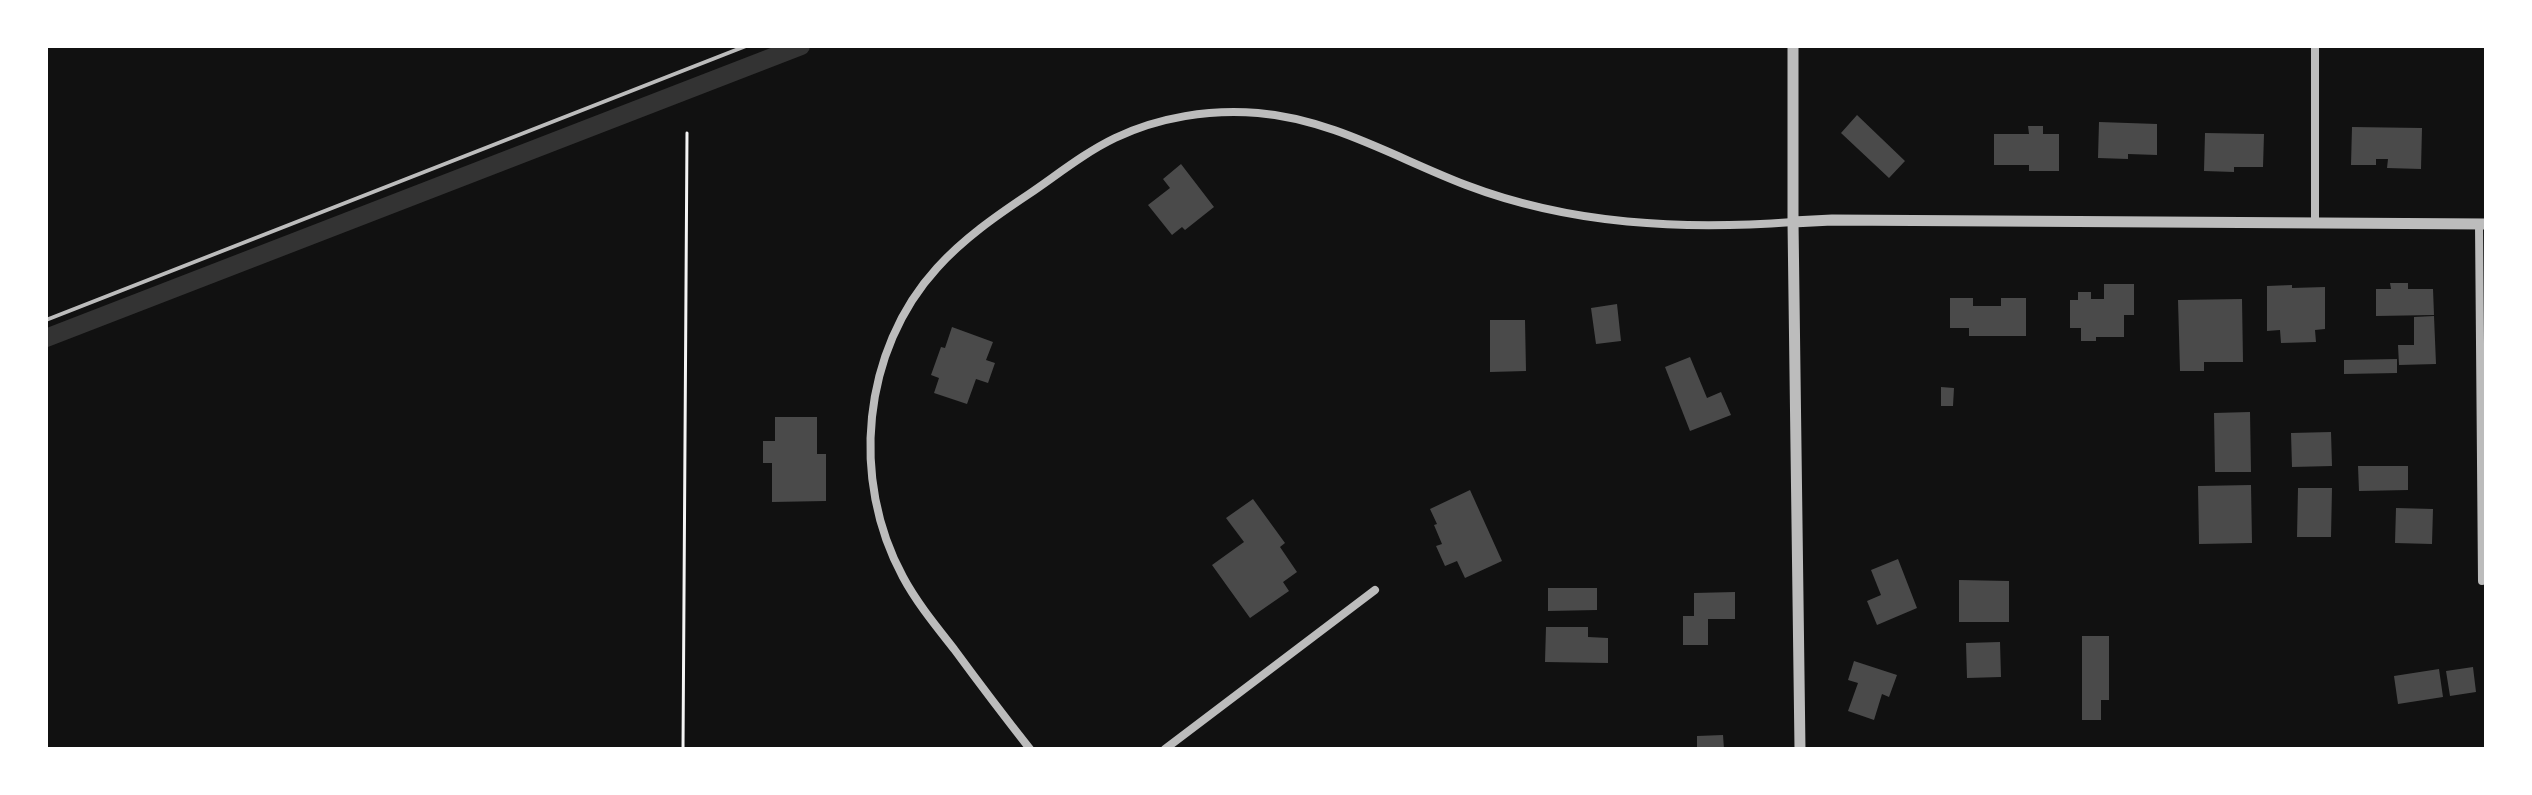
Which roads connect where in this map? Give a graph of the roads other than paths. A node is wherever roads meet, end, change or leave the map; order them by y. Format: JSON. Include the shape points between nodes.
{"nodes":[{"id":1,"x":746,"y":46,"type":"edge"},
{"id":2,"x":1793,"y":46,"type":"edge"},
{"id":3,"x":2315,"y":46,"type":"edge"},
{"id":4,"x":1793,"y":222,"type":"junction"},
{"id":5,"x":2315,"y":223,"type":"junction"},
{"id":6,"x":2482,"y":224,"type":"edge"},
{"id":7,"x":46,"y":320,"type":"edge"},
{"id":8,"x":2482,"y":581,"type":"dead end"},
{"id":9,"x":1375,"y":590,"type":"dead end"},
{"id":10,"x":1030,"y":749,"type":"edge"},
{"id":11,"x":1165,"y":749,"type":"edge"},
{"id":12,"x":1800,"y":749,"type":"edge"}],
"edges":[{"from":1,"to":7,"type":"lane"},
{"from":2,"to":4,"type":"street"},
{"from":3,"to":5,"type":"street"},
{"from":4,"to":5,"type":"street"},
{"from":4,"to":10,"type":"street","via":[[1637,224],[1542,209],[1467,185],[1339,131],[1256,113],[1185,116],[1148,125],[1100,147],[997,216],[936,268],[896,328],[880,371],[870,452],[875,500],[903,577]]},
{"from":4,"to":12,"type":"street"},
{"from":5,"to":6,"type":"street"},
{"from":6,"to":8,"type":"street"},
{"from":9,"to":11,"type":"street"}]}
